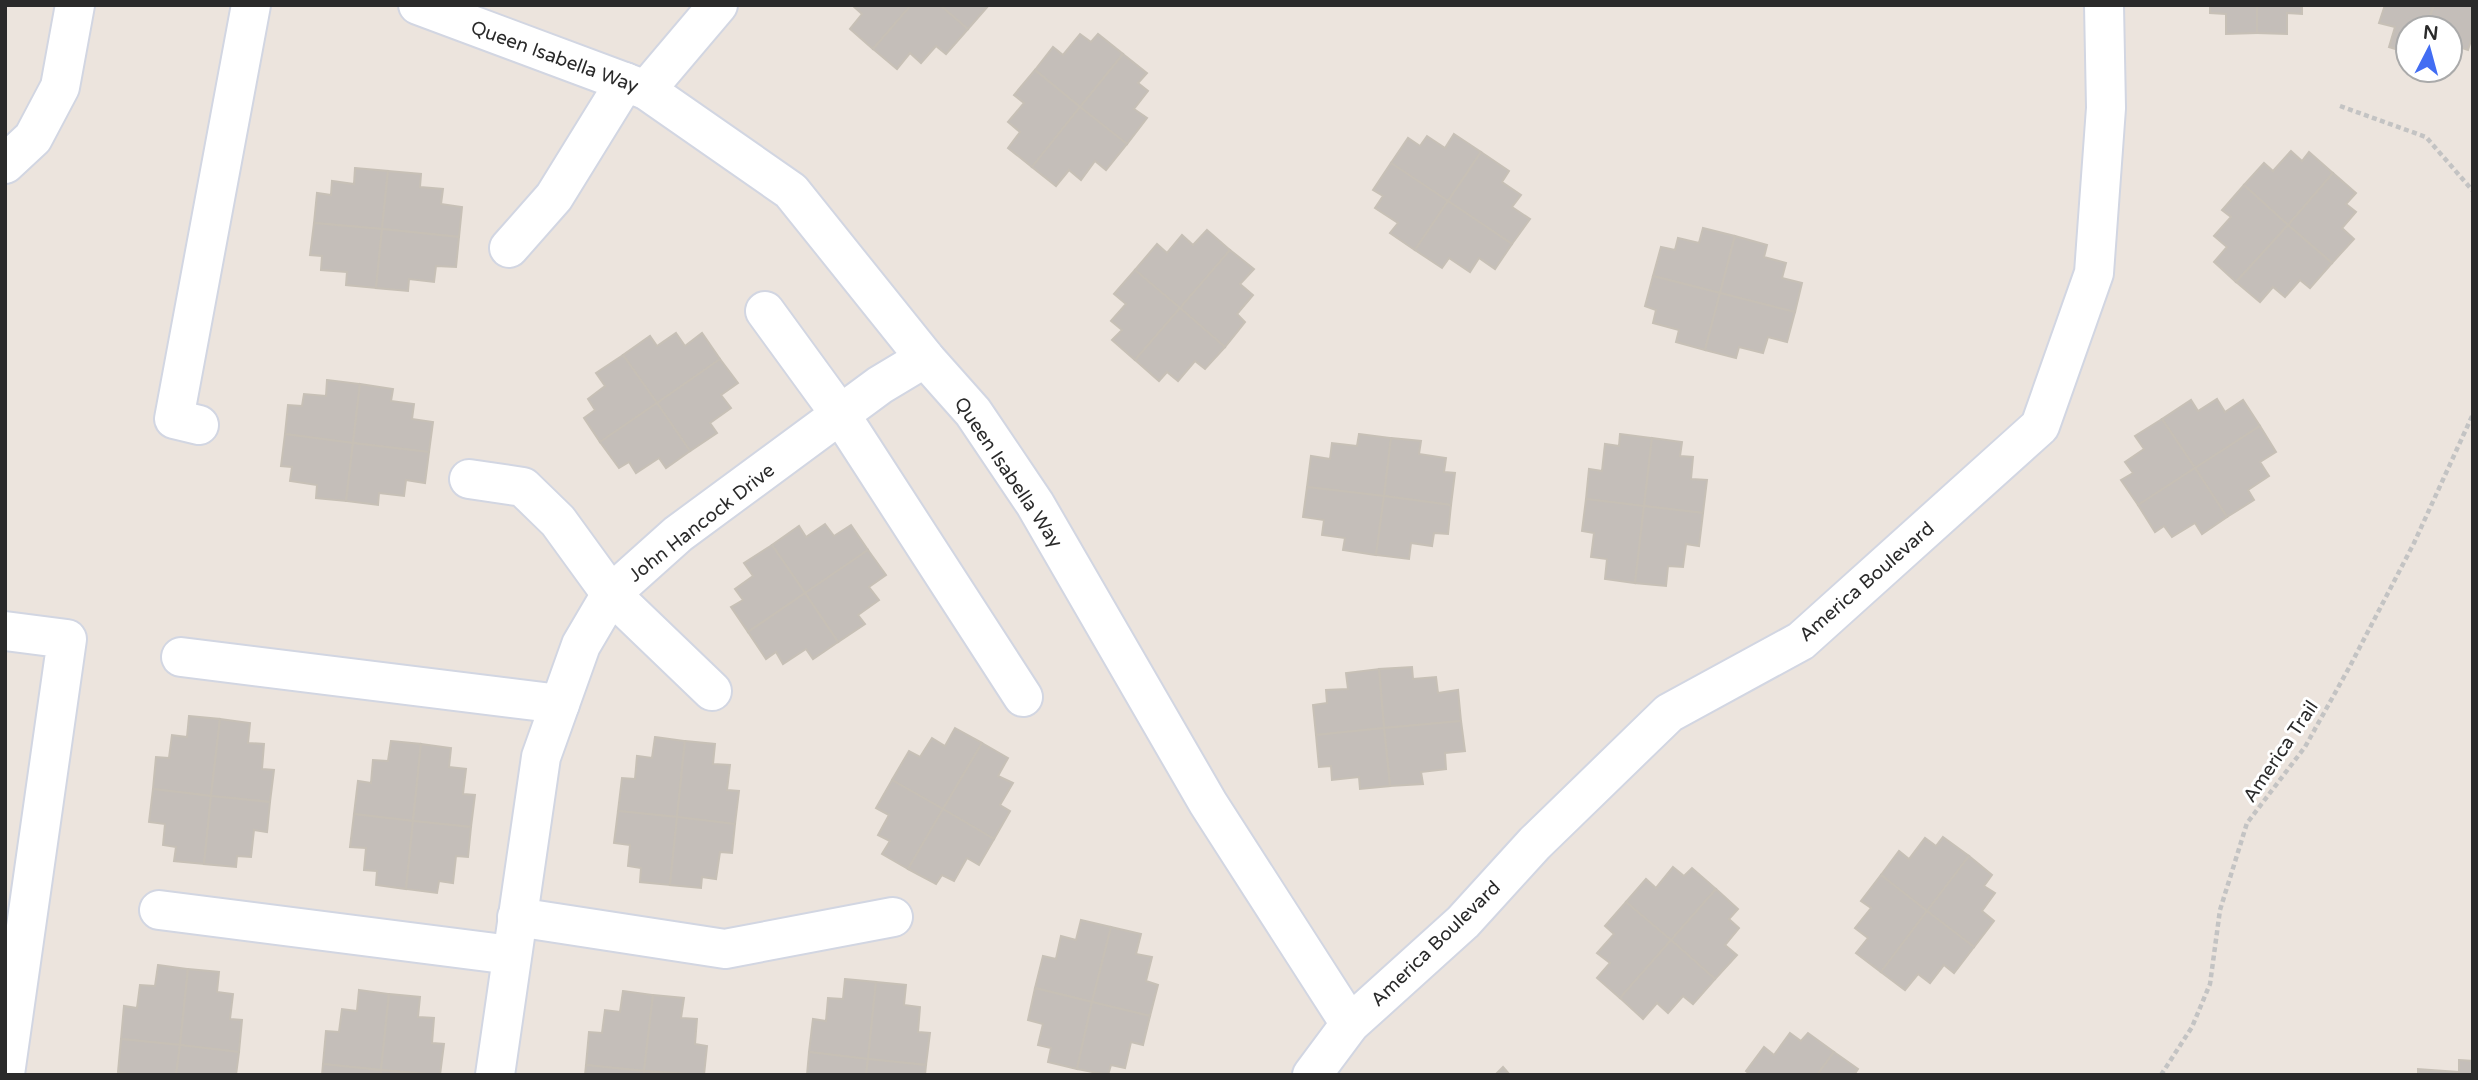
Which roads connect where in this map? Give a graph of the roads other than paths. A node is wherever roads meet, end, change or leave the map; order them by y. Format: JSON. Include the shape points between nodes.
{"nodes":[{"id":1,"x":75,"y":5,"type":"edge"},
{"id":2,"x":251,"y":5,"type":"edge"},
{"id":3,"x":418,"y":5,"type":"edge"},
{"id":4,"x":718,"y":5,"type":"edge"},
{"id":5,"x":2104,"y":5,"type":"edge"},
{"id":6,"x":635,"y":86,"type":"junction"},
{"id":7,"x":5,"y":164,"type":"edge"},
{"id":8,"x":509,"y":248,"type":"dead end"},
{"id":9,"x":765,"y":311,"type":"dead end"},
{"id":10,"x":925,"y":358,"type":"junction"},
{"id":11,"x":840,"y":414,"type":"junction"},
{"id":12,"x":199,"y":425,"type":"dead end"},
{"id":13,"x":469,"y":479,"type":"dead end"},
{"id":14,"x":611,"y":594,"type":"junction"},
{"id":15,"x":5,"y":631,"type":"edge"},
{"id":16,"x":181,"y":657,"type":"dead end"},
{"id":17,"x":712,"y":691,"type":"dead end"},
{"id":18,"x":1023,"y":697,"type":"dead end"},
{"id":19,"x":560,"y":704,"type":"junction"},
{"id":20,"x":159,"y":910,"type":"dead end"},
{"id":21,"x":517,"y":917,"type":"junction"},
{"id":22,"x":893,"y":917,"type":"dead end"},
{"id":23,"x":512,"y":955,"type":"junction"},
{"id":24,"x":1350,"y":1024,"type":"junction"},
{"id":25,"x":5,"y":1074,"type":"edge"},
{"id":26,"x":495,"y":1075,"type":"edge"},
{"id":27,"x":1312,"y":1075,"type":"edge"}],
"edges":[{"from":1,"to":7,"type":"street","via":[[60,87],[33,138]]},
{"from":2,"to":12,"type":"street","via":[[174,419]]},
{"from":3,"to":6,"type":"street","name":"Queen Isabella Way"},
{"from":4,"to":6,"type":"street"},
{"from":5,"to":24,"type":"street","name":"America Boulevard","via":[[2106,108],[2094,273],[2040,426],[1801,641],[1669,713],[1535,843],[1463,922]]},
{"from":6,"to":8,"type":"street","via":[[554,197]]},
{"from":6,"to":10,"type":"street","name":"Queen Isabella Way","via":[[791,191]]},
{"from":9,"to":11,"type":"street"},
{"from":10,"to":11,"type":"street","name":"John Hancock Drive"},
{"from":10,"to":24,"type":"street","name":"Queen Isabella Way","via":[[973,412],[1035,505],[1208,803]]},
{"from":11,"to":14,"type":"street","name":"John Hancock Drive","via":[[678,534]]},
{"from":11,"to":18,"type":"street"},
{"from":13,"to":14,"type":"street","via":[[523,487],[558,521]]},
{"from":14,"to":17,"type":"street"},
{"from":14,"to":19,"type":"street","name":"John Hancock Drive","via":[[582,645]]},
{"from":15,"to":25,"type":"street","via":[[67,639]]},
{"from":16,"to":19,"type":"street"},
{"from":19,"to":21,"type":"street","name":"John Hancock Drive","via":[[541,757]]},
{"from":20,"to":23,"type":"street"},
{"from":21,"to":22,"type":"street","via":[[725,949]]},
{"from":21,"to":23,"type":"street","name":"John Hancock Drive"},
{"from":23,"to":26,"type":"street","name":"John Hancock Drive"},
{"from":24,"to":27,"type":"street","name":"America Boulevard"}]}
